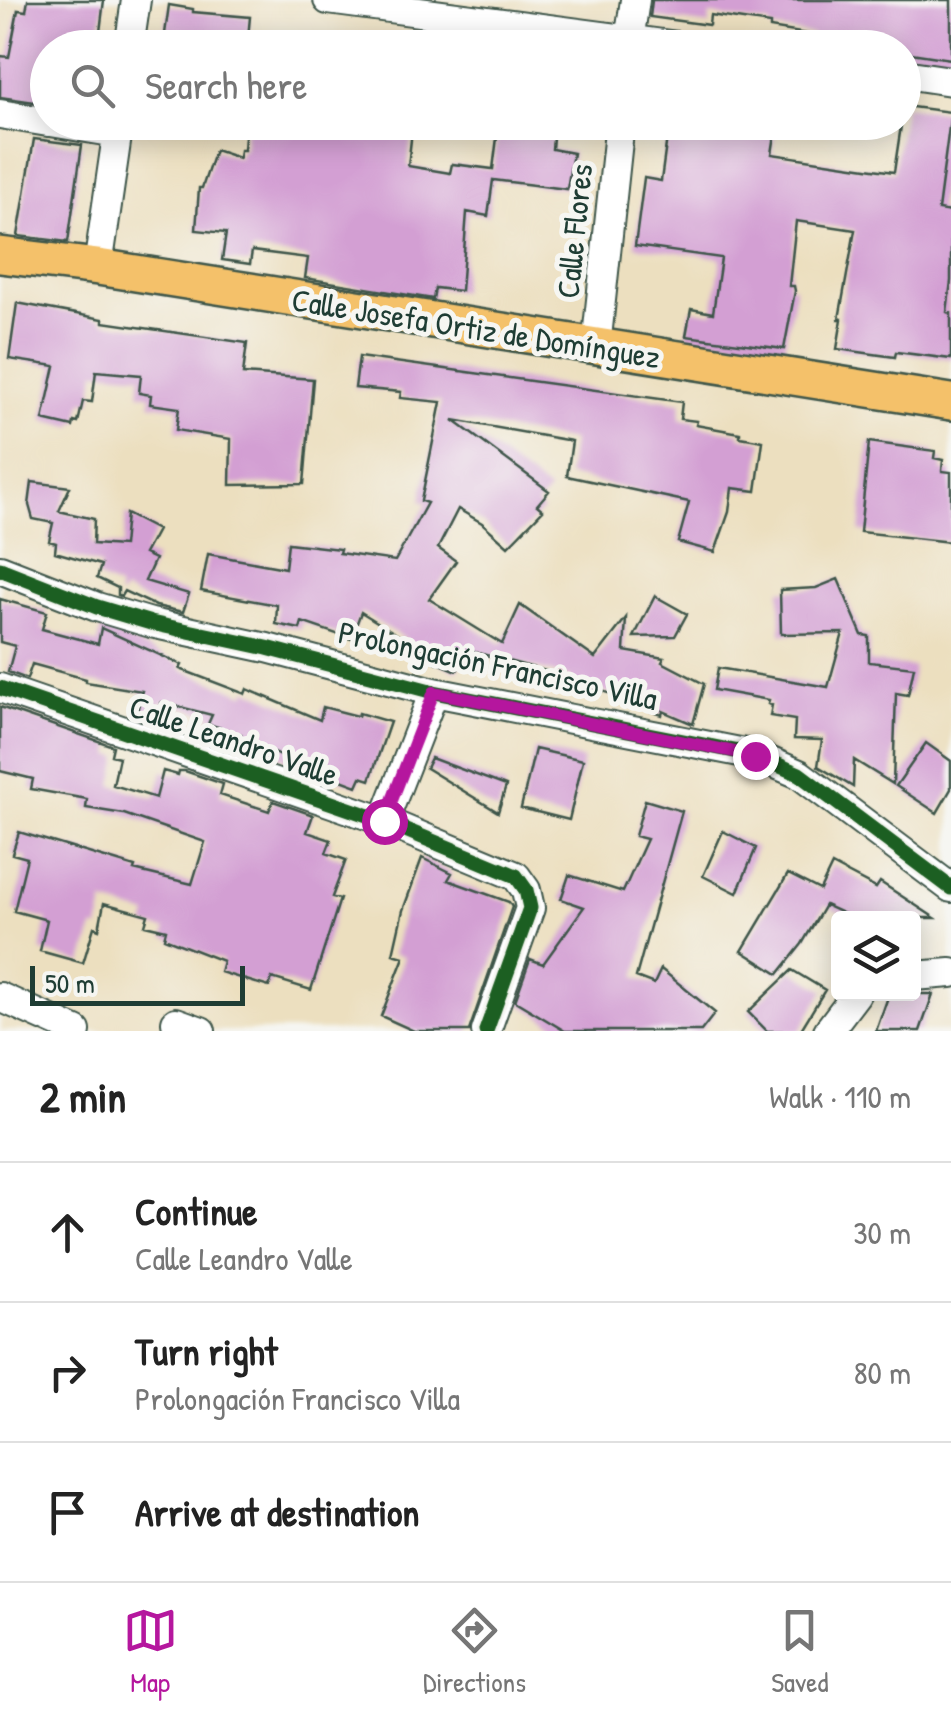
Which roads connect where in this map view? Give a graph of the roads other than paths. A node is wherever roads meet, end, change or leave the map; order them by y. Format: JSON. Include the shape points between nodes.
{"nodes":[{"id":1,"x":136,"y":0,"type":"edge"},
{"id":2,"x":328,"y":0,"type":"edge"},
{"id":3,"x":635,"y":0,"type":"edge"},
{"id":4,"x":132,"y":30,"type":"edge"},
{"id":5,"x":538,"y":30,"type":"edge"},
{"id":6,"x":631,"y":30,"type":"edge"},
{"id":7,"x":921,"y":76,"type":"edge"},
{"id":8,"x":951,"y":80,"type":"edge"},
{"id":9,"x":0,"y":114,"type":"edge"},
{"id":10,"x":30,"y":119,"type":"edge"},
{"id":11,"x":116,"y":140,"type":"edge"},
{"id":12,"x":618,"y":140,"type":"edge"},
{"id":13,"x":0,"y":255,"type":"edge"},
{"id":14,"x":98,"y":267,"type":"junction"},
{"id":15,"x":596,"y":348,"type":"junction"},
{"id":16,"x":951,"y":402,"type":"edge"},
{"id":17,"x":0,"y":569,"type":"edge"},
{"id":18,"x":0,"y":688,"type":"edge"},
{"id":19,"x":434,"y":692,"type":"junction"},
{"id":20,"x":384,"y":821,"type":"junction"},
{"id":21,"x":951,"y":888,"type":"edge"},
{"id":22,"x":951,"y":973,"type":"edge"},
{"id":23,"x":921,"y":975,"type":"edge"},
{"id":24,"x":0,"y":997,"type":"edge"},
{"id":25,"x":851,"y":1001,"type":"edge"},
{"id":26,"x":76,"y":1031,"type":"edge"},
{"id":27,"x":486,"y":1031,"type":"edge"},
{"id":28,"x":828,"y":1031,"type":"edge"}],
"edges":[{"from":1,"to":4,"type":"street"},
{"from":2,"to":5,"type":"street"},
{"from":3,"to":6,"type":"street"},
{"from":7,"to":8,"type":"street"},
{"from":9,"to":10,"type":"street"},
{"from":11,"to":14,"type":"street"},
{"from":12,"to":15,"type":"street","name":"Calle Flores"},
{"from":13,"to":14,"type":"main road","name":"Calle Josefa Ortiz de Domínguez"},
{"from":14,"to":15,"type":"main road","name":"Calle Josefa Ortiz de Domínguez"},
{"from":15,"to":16,"type":"main road","name":"Calle Josefa Ortiz de Domínguez"},
{"from":17,"to":19,"type":"street","name":"Prolongación Francisco Villa","via":[[151,623]]},
{"from":18,"to":20,"type":"street","name":"Calle Leandro Valle"},
{"from":19,"to":20,"type":"street"},
{"from":19,"to":21,"type":"street","name":"Prolongación Francisco Villa","via":[[776,762]]},
{"from":20,"to":27,"type":"street","name":"Calle Leandro Valle","via":[[516,876],[526,890],[530,908]]},
{"from":22,"to":23,"type":"street"},
{"from":24,"to":26,"type":"street"},
{"from":25,"to":28,"type":"street"}]}
